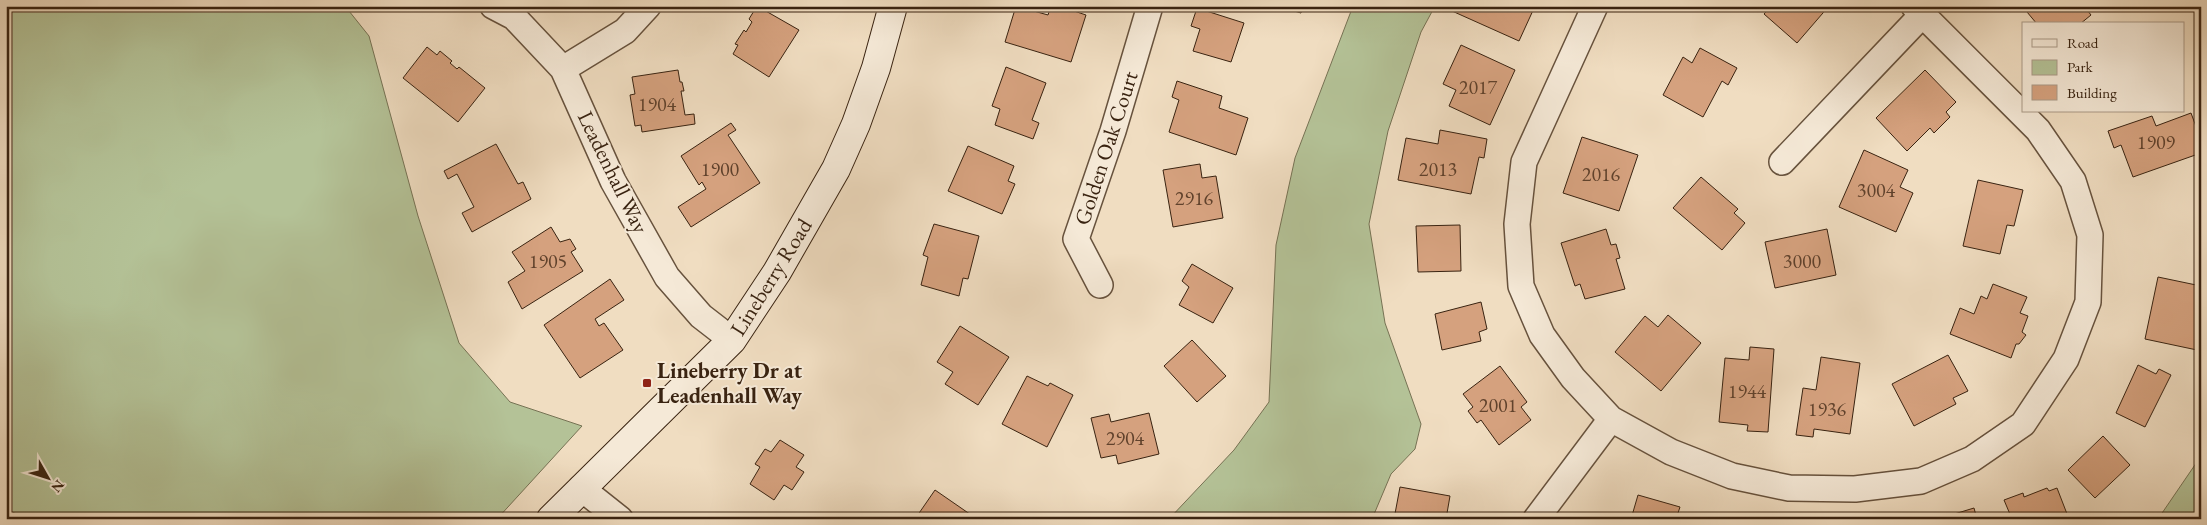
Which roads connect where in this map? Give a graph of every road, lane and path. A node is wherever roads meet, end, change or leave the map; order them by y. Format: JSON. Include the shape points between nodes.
{"nodes":[{"id":1,"x":493,"y":6,"type":"edge"},
{"id":2,"x":648,"y":6,"type":"edge"},
{"id":3,"x":893,"y":6,"type":"edge"},
{"id":4,"x":1150,"y":6,"type":"edge"},
{"id":5,"x":1595,"y":6,"type":"edge"},
{"id":6,"x":1918,"y":10,"type":"edge"},
{"id":7,"x":564,"y":69,"type":"junction"},
{"id":8,"x":1782,"y":162,"type":"dead end"},
{"id":9,"x":1100,"y":285,"type":"dead end"},
{"id":10,"x":732,"y":340,"type":"junction"},
{"id":11,"x":1611,"y":418,"type":"junction"},
{"id":12,"x":581,"y":488,"type":"junction"},
{"id":13,"x":551,"y":519,"type":"edge"},
{"id":14,"x":620,"y":519,"type":"edge"},
{"id":15,"x":1536,"y":519,"type":"edge"}],
"edges":[{"from":1,"to":7,"type":"street","name":"Leadenhall Way","via":[[514,17]]},
{"from":2,"to":7,"type":"street","via":[[625,31]]},
{"from":3,"to":10,"type":"street","name":"Lineberry Road","via":[[876,68],[836,169],[777,272]]},
{"from":4,"to":9,"type":"street","name":"Golden Oak Court","via":[[1076,240]]},
{"from":5,"to":11,"type":"street","via":[[1524,162],[1517,224],[1521,286],[1542,335],[1573,378]]},
{"from":6,"to":8,"type":"street"},
{"from":6,"to":11,"type":"street","via":[[2038,130],[2073,181],[2090,235],[2088,302],[2066,359],[2023,424],[1972,459],[1921,481],[1855,489],[1789,488],[1732,476],[1670,452]]},
{"from":7,"to":10,"type":"street","name":"Leadenhall Way","via":[[613,181],[668,277],[701,316]]},
{"from":10,"to":12,"type":"street","name":"Lineberry Road"},
{"from":11,"to":15,"type":"street"},
{"from":12,"to":13,"type":"street","name":"Lineberry Road"},
{"from":12,"to":14,"type":"street"}]}
